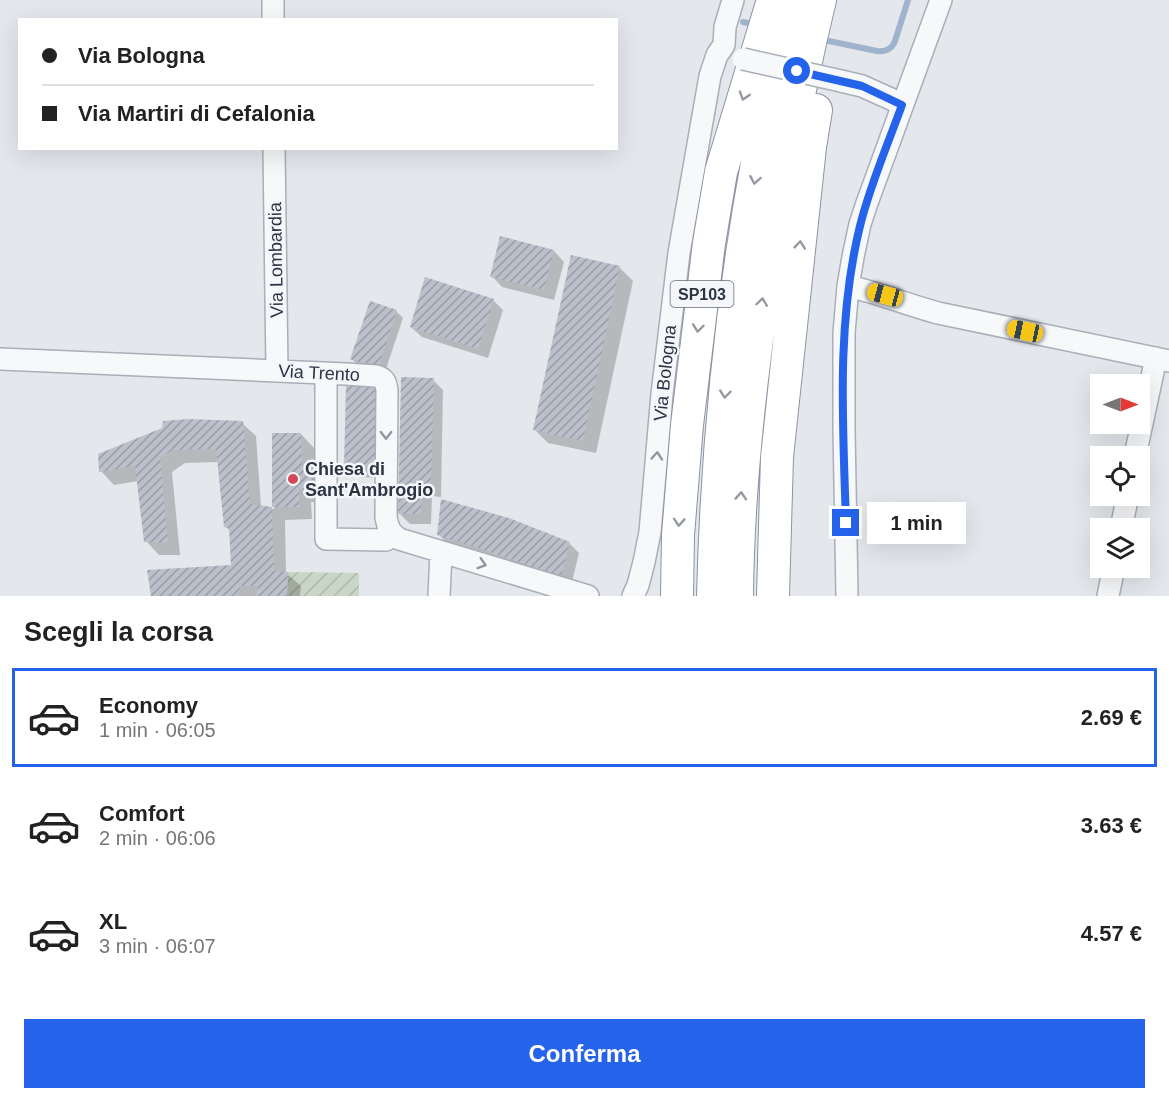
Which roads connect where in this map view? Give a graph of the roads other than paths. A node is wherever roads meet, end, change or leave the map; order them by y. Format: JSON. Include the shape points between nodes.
{"nodes":[{"id":1,"x":273,"y":0,"type":"edge"},
{"id":2,"x":733,"y":0,"type":"edge"},
{"id":3,"x":773,"y":0,"type":"edge"},
{"id":4,"x":793,"y":0,"type":"edge"},
{"id":5,"x":820,"y":0,"type":"edge"},
{"id":6,"x":837,"y":0,"type":"edge"},
{"id":7,"x":941,"y":0,"type":"edge"},
{"id":8,"x":273,"y":18,"type":"edge"},
{"id":9,"x":724,"y":45,"type":"junction"},
{"id":10,"x":902,"y":105,"type":"junction"},
{"id":11,"x":274,"y":150,"type":"edge"},
{"id":12,"x":848,"y":286,"type":"junction"},
{"id":13,"x":0,"y":359,"type":"edge"},
{"id":14,"x":1162,"y":360,"type":"edge"},
{"id":15,"x":277,"y":371,"type":"junction"},
{"id":16,"x":326,"y":373,"type":"junction"},
{"id":17,"x":1138,"y":446,"type":"edge"},
{"id":18,"x":394,"y":536,"type":"junction"},
{"id":19,"x":441,"y":552,"type":"junction"},
{"id":20,"x":1112,"y":578,"type":"edge"},
{"id":21,"x":439,"y":596,"type":"edge"},
{"id":22,"x":588,"y":596,"type":"edge"},
{"id":23,"x":633,"y":596,"type":"edge"},
{"id":24,"x":677,"y":596,"type":"edge"},
{"id":25,"x":713,"y":596,"type":"edge"},
{"id":26,"x":737,"y":596,"type":"edge"},
{"id":27,"x":773,"y":596,"type":"edge"},
{"id":28,"x":847,"y":596,"type":"edge"},
{"id":29,"x":1108,"y":596,"type":"edge"}],
"edges":[{"from":1,"to":8,"type":"street"},
{"from":2,"to":9,"type":"street","name":"Via Bologna"},
{"from":3,"to":24,"type":"highway","number":"SP103","one_way":true,"via":[[721,172],[709,243],[687,425]]},
{"from":4,"to":25,"type":"highway","number":"SP103","one_way":true,"via":[[767,111],[737,294],[721,437]]},
{"from":26,"to":5,"type":"highway","one_way":true,"via":[[750,387],[766,268]]},
{"from":27,"to":6,"type":"highway","one_way":true,"via":[[777,457],[807,171]]},
{"from":7,"to":10,"type":"street"},
{"from":9,"to":10,"type":"street","bridge":true,"via":[[735,57],[862,86]]},
{"from":23,"to":9,"type":"street","name":"Via Bologna","one_way":true,"via":[[650,532],[679,254],[710,76]]},
{"from":10,"to":12,"type":"street","via":[[860,224]]},
{"from":11,"to":15,"type":"street","name":"Via Lombardia"},
{"from":12,"to":14,"type":"street","via":[[938,313]]},
{"from":12,"to":28,"type":"street","via":[[844,333]]},
{"from":13,"to":15,"type":"street","name":"Via Trento"},
{"from":14,"to":17,"type":"street"},
{"from":15,"to":16,"type":"street","name":"Via Trento"},
{"from":16,"to":18,"type":"street","name":"Via Trento","one_way":true,"via":[[376,376],[386,384],[386,517]]},
{"from":16,"to":18,"type":"street","via":[[326,539],[386,540]]},
{"from":18,"to":19,"type":"street"},
{"from":19,"to":21,"type":"street"},
{"from":19,"to":22,"type":"street","one_way":true},
{"from":20,"to":29,"type":"street"}]}
